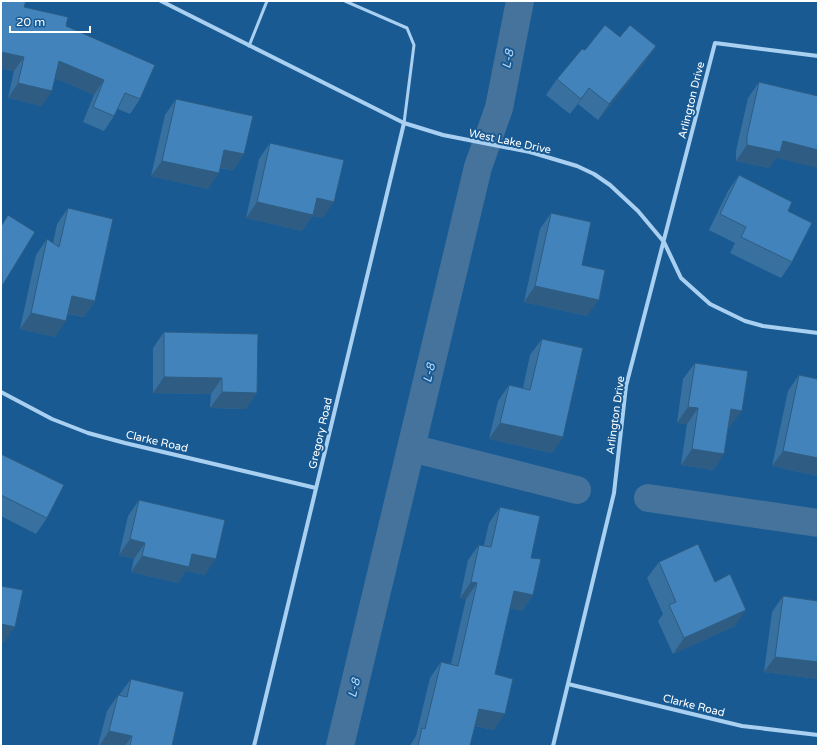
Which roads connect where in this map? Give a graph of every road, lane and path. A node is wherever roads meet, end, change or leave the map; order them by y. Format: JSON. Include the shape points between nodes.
{"nodes":[{"id":1,"x":161,"y":1,"type":"edge"},
{"id":2,"x":267,"y":1,"type":"edge"},
{"id":3,"x":345,"y":1,"type":"edge"},
{"id":4,"x":249,"y":46,"type":"junction"},
{"id":5,"x":818,"y":56,"type":"edge"},
{"id":6,"x":404,"y":123,"type":"junction"},
{"id":7,"x":664,"y":242,"type":"junction"},
{"id":8,"x":818,"y":333,"type":"edge"},
{"id":9,"x":1,"y":392,"type":"edge"},
{"id":10,"x":316,"y":488,"type":"junction"},
{"id":11,"x":568,"y":684,"type":"junction"},
{"id":12,"x":818,"y":735,"type":"edge"},
{"id":13,"x":254,"y":746,"type":"edge"},
{"id":14,"x":553,"y":746,"type":"edge"}],
"edges":[{"from":1,"to":4,"type":"street","name":"West Lake Drive"},
{"from":2,"to":4,"type":"lane"},
{"from":3,"to":6,"type":"lane","via":[[407,28],[414,45]]},
{"from":4,"to":6,"type":"street","name":"West Lake Drive"},
{"from":5,"to":7,"type":"street","name":"Arlington Drive","via":[[715,43]]},
{"from":6,"to":7,"type":"street","name":"West Lake Drive","via":[[443,135],[530,152],[576,166],[610,185],[638,211]]},
{"from":6,"to":10,"type":"street","name":"Gregory Road"},
{"from":7,"to":8,"type":"street","name":"West Lake Drive","via":[[682,278],[710,304],[745,321],[763,326]]},
{"from":7,"to":11,"type":"street","name":"Arlington Drive","via":[[626,386],[614,493]]},
{"from":9,"to":10,"type":"street","name":"Clarke Road","via":[[52,419],[88,433]]},
{"from":10,"to":13,"type":"street","name":"Gregory Road"},
{"from":11,"to":12,"type":"street","name":"Clarke Road","via":[[742,726]]},
{"from":11,"to":14,"type":"street","name":"Arlington Drive"}]}
